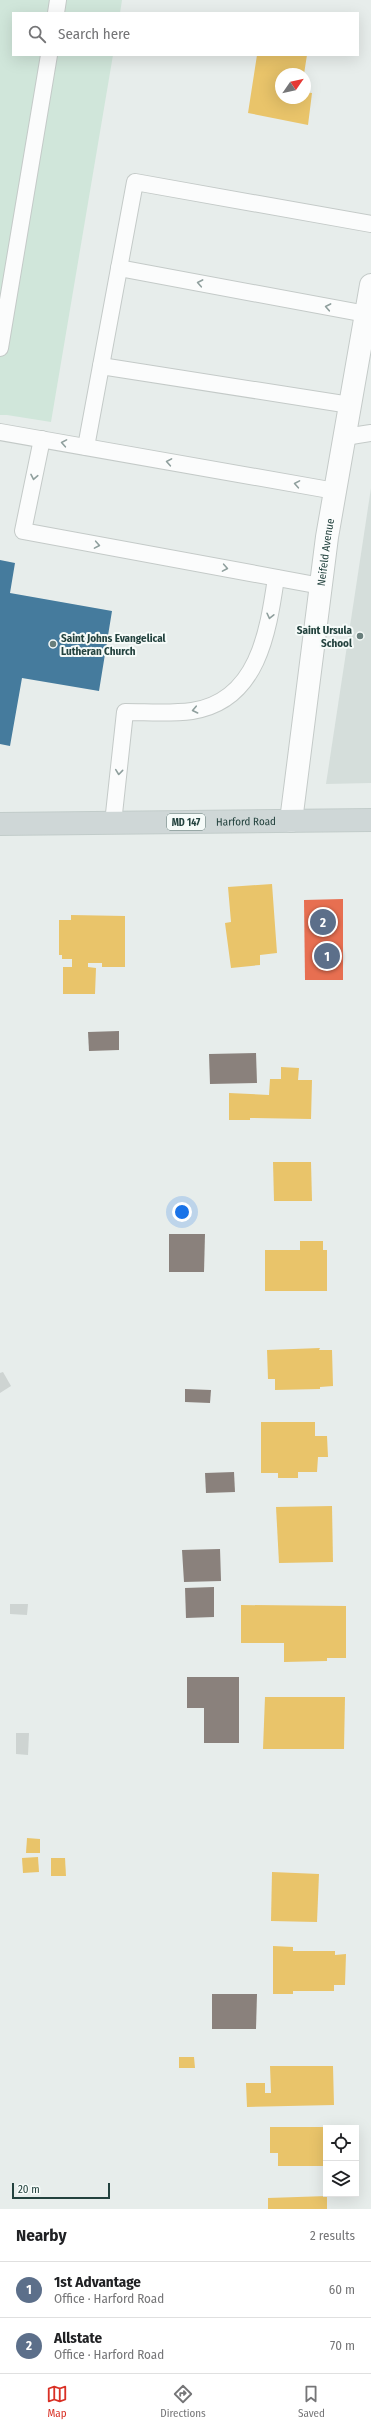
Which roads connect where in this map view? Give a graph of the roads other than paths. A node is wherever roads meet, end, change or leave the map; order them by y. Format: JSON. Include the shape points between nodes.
{"nodes":[{"id":1,"x":58,"y":0,"type":"edge"},
{"id":2,"x":56,"y":12,"type":"edge"},
{"id":3,"x":49,"y":56,"type":"edge"},
{"id":4,"x":371,"y":224,"type":"edge"},
{"id":5,"x":119,"y":268,"type":"junction"},
{"id":6,"x":371,"y":285,"type":"edge"},
{"id":7,"x":368,"y":314,"type":"edge"},
{"id":8,"x":0,"y":348,"type":"edge"},
{"id":9,"x":101,"y":366,"type":"junction"},
{"id":10,"x":350,"y":405,"type":"junction"},
{"id":11,"x":0,"y":432,"type":"edge"},
{"id":12,"x":371,"y":433,"type":"edge"},
{"id":13,"x":345,"y":437,"type":"junction"},
{"id":14,"x":42,"y":439,"type":"junction"},
{"id":15,"x":86,"y":447,"type":"junction"},
{"id":16,"x":335,"y":491,"type":"junction"},
{"id":17,"x":276,"y":578,"type":"junction"},
{"id":18,"x":321,"y":586,"type":"junction"},
{"id":19,"x":371,"y":820,"type":"edge"},
{"id":20,"x":291,"y":821,"type":"junction"},
{"id":21,"x":114,"y":823,"type":"junction"},
{"id":22,"x":0,"y":824,"type":"edge"}],
"edges":[{"from":1,"to":2,"type":"lane"},
{"from":3,"to":8,"type":"lane"},
{"from":4,"to":5,"type":"lane","via":[[135,182]]},
{"from":7,"to":5,"type":"lane","one_way":true},
{"from":5,"to":9,"type":"lane"},
{"from":6,"to":7,"type":"street","name":"Neifeld Avenue"},
{"from":7,"to":10,"type":"street","name":"Neifeld Avenue"},
{"from":9,"to":10,"type":"lane"},
{"from":9,"to":15,"type":"lane"},
{"from":10,"to":13,"type":"street","name":"Neifeld Avenue"},
{"from":11,"to":14,"type":"lane"},
{"from":12,"to":13,"type":"lane"},
{"from":13,"to":16,"type":"street","name":"Neifeld Avenue"},
{"from":15,"to":14,"type":"lane","one_way":true},
{"from":14,"to":17,"type":"lane","one_way":true,"via":[[23,531]]},
{"from":16,"to":15,"type":"lane","one_way":true},
{"from":16,"to":18,"type":"street","name":"Neifeld Avenue"},
{"from":17,"to":18,"type":"lane"},
{"from":17,"to":21,"type":"lane","one_way":true,"via":[[270,616],[258,652],[248,678],[235,693],[194,711],[125,712]]},
{"from":18,"to":20,"type":"street","name":"Neifeld Avenue"},
{"from":19,"to":20,"type":"main road","name":"Harford Road","number":"MD 147"},
{"from":20,"to":21,"type":"main road","name":"Harford Road","number":"MD 147"},
{"from":21,"to":22,"type":"main road","name":"Harford Road","number":"MD 147"}]}
